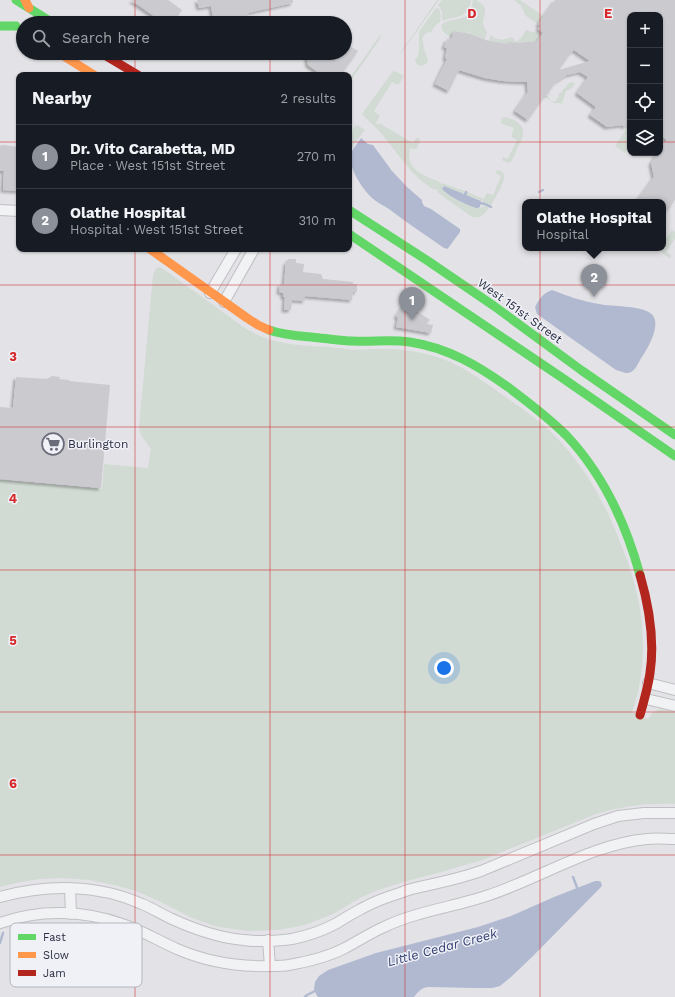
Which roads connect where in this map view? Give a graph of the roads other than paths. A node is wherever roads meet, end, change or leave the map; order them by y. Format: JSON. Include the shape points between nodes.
{"nodes":[{"id":1,"x":16,"y":0,"type":"edge"},
{"id":2,"x":27,"y":4,"type":"edge"},
{"id":3,"x":0,"y":16,"type":"edge"},
{"id":4,"x":43,"y":16,"type":"edge"},
{"id":5,"x":0,"y":26,"type":"edge"},
{"id":6,"x":16,"y":26,"type":"edge"},
{"id":7,"x":16,"y":28,"type":"edge"},
{"id":8,"x":70,"y":60,"type":"edge"},
{"id":9,"x":113,"y":60,"type":"edge"},
{"id":10,"x":89,"y":72,"type":"edge"},
{"id":11,"x":133,"y":72,"type":"edge"},
{"id":12,"x":0,"y":210,"type":"edge"},
{"id":13,"x":16,"y":211,"type":"edge"},
{"id":14,"x":352,"y":212,"type":"edge"},
{"id":15,"x":352,"y":236,"type":"edge"},
{"id":16,"x":154,"y":252,"type":"edge"},
{"id":17,"x":234,"y":252,"type":"edge"},
{"id":18,"x":252,"y":252,"type":"edge"},
{"id":19,"x":210,"y":292,"type":"junction"},
{"id":20,"x":224,"y":302,"type":"junction"},
{"id":21,"x":675,"y":435,"type":"edge"},
{"id":22,"x":675,"y":456,"type":"edge"},
{"id":23,"x":648,"y":683,"type":"junction"},
{"id":24,"x":675,"y":690,"type":"edge"},
{"id":25,"x":646,"y":699,"type":"junction"},
{"id":26,"x":675,"y":706,"type":"edge"},
{"id":27,"x":640,"y":715,"type":"dead end"},
{"id":28,"x":675,"y":813,"type":"edge"},
{"id":29,"x":675,"y":839,"type":"edge"},
{"id":30,"x":70,"y":888,"type":"junction"},
{"id":31,"x":0,"y":897,"type":"edge"},
{"id":32,"x":71,"y":914,"type":"junction"},
{"id":33,"x":0,"y":923,"type":"edge"},
{"id":34,"x":119,"y":923,"type":"edge"},
{"id":35,"x":142,"y":932,"type":"edge"},
{"id":36,"x":268,"y":940,"type":"junction"},
{"id":37,"x":270,"y":966,"type":"junction"}],
"edges":[{"from":1,"to":2,"type":"main road"},
{"from":2,"to":4,"type":"main road"},
{"from":3,"to":6,"type":"main road"},
{"from":5,"to":7,"type":"main road"},
{"from":8,"to":10,"type":"main road"},
{"from":9,"to":11,"type":"main road"},
{"from":12,"to":13,"type":"street"},
{"from":14,"to":21,"type":"main road","name":"West 151st Street","via":[[488,302]]},
{"from":15,"to":22,"type":"main road"},
{"from":16,"to":19,"type":"main road"},
{"from":17,"to":19,"type":"street"},
{"from":18,"to":20,"type":"street"},
{"from":19,"to":20,"type":"main road"},
{"from":20,"to":23,"type":"main road","via":[[252,322],[271,331],[353,341],[393,340],[423,344],[450,352],[493,377],[548,418],[575,445],[601,481],[627,536],[640,573],[650,617],[652,644]]},
{"from":23,"to":24,"type":"street"},
{"from":23,"to":25,"type":"main road"},
{"from":25,"to":26,"type":"street"},
{"from":25,"to":27,"type":"main road"},
{"from":28,"to":36,"type":"street","via":[[618,816],[463,877],[379,900],[311,934],[292,939]]},
{"from":29,"to":37,"type":"street","via":[[648,839],[610,846],[491,895],[384,926],[341,950],[287,965]]},
{"from":30,"to":31,"type":"street","via":[[40,889]]},
{"from":30,"to":32,"type":"street"},
{"from":30,"to":36,"type":"street","via":[[88,889],[142,903],[172,919],[222,938]]},
{"from":32,"to":33,"type":"street","via":[[39,914]]},
{"from":32,"to":34,"type":"street","via":[[105,918]]},
{"from":35,"to":37,"type":"street","via":[[193,956],[239,966]]},
{"from":36,"to":37,"type":"street"}]}
